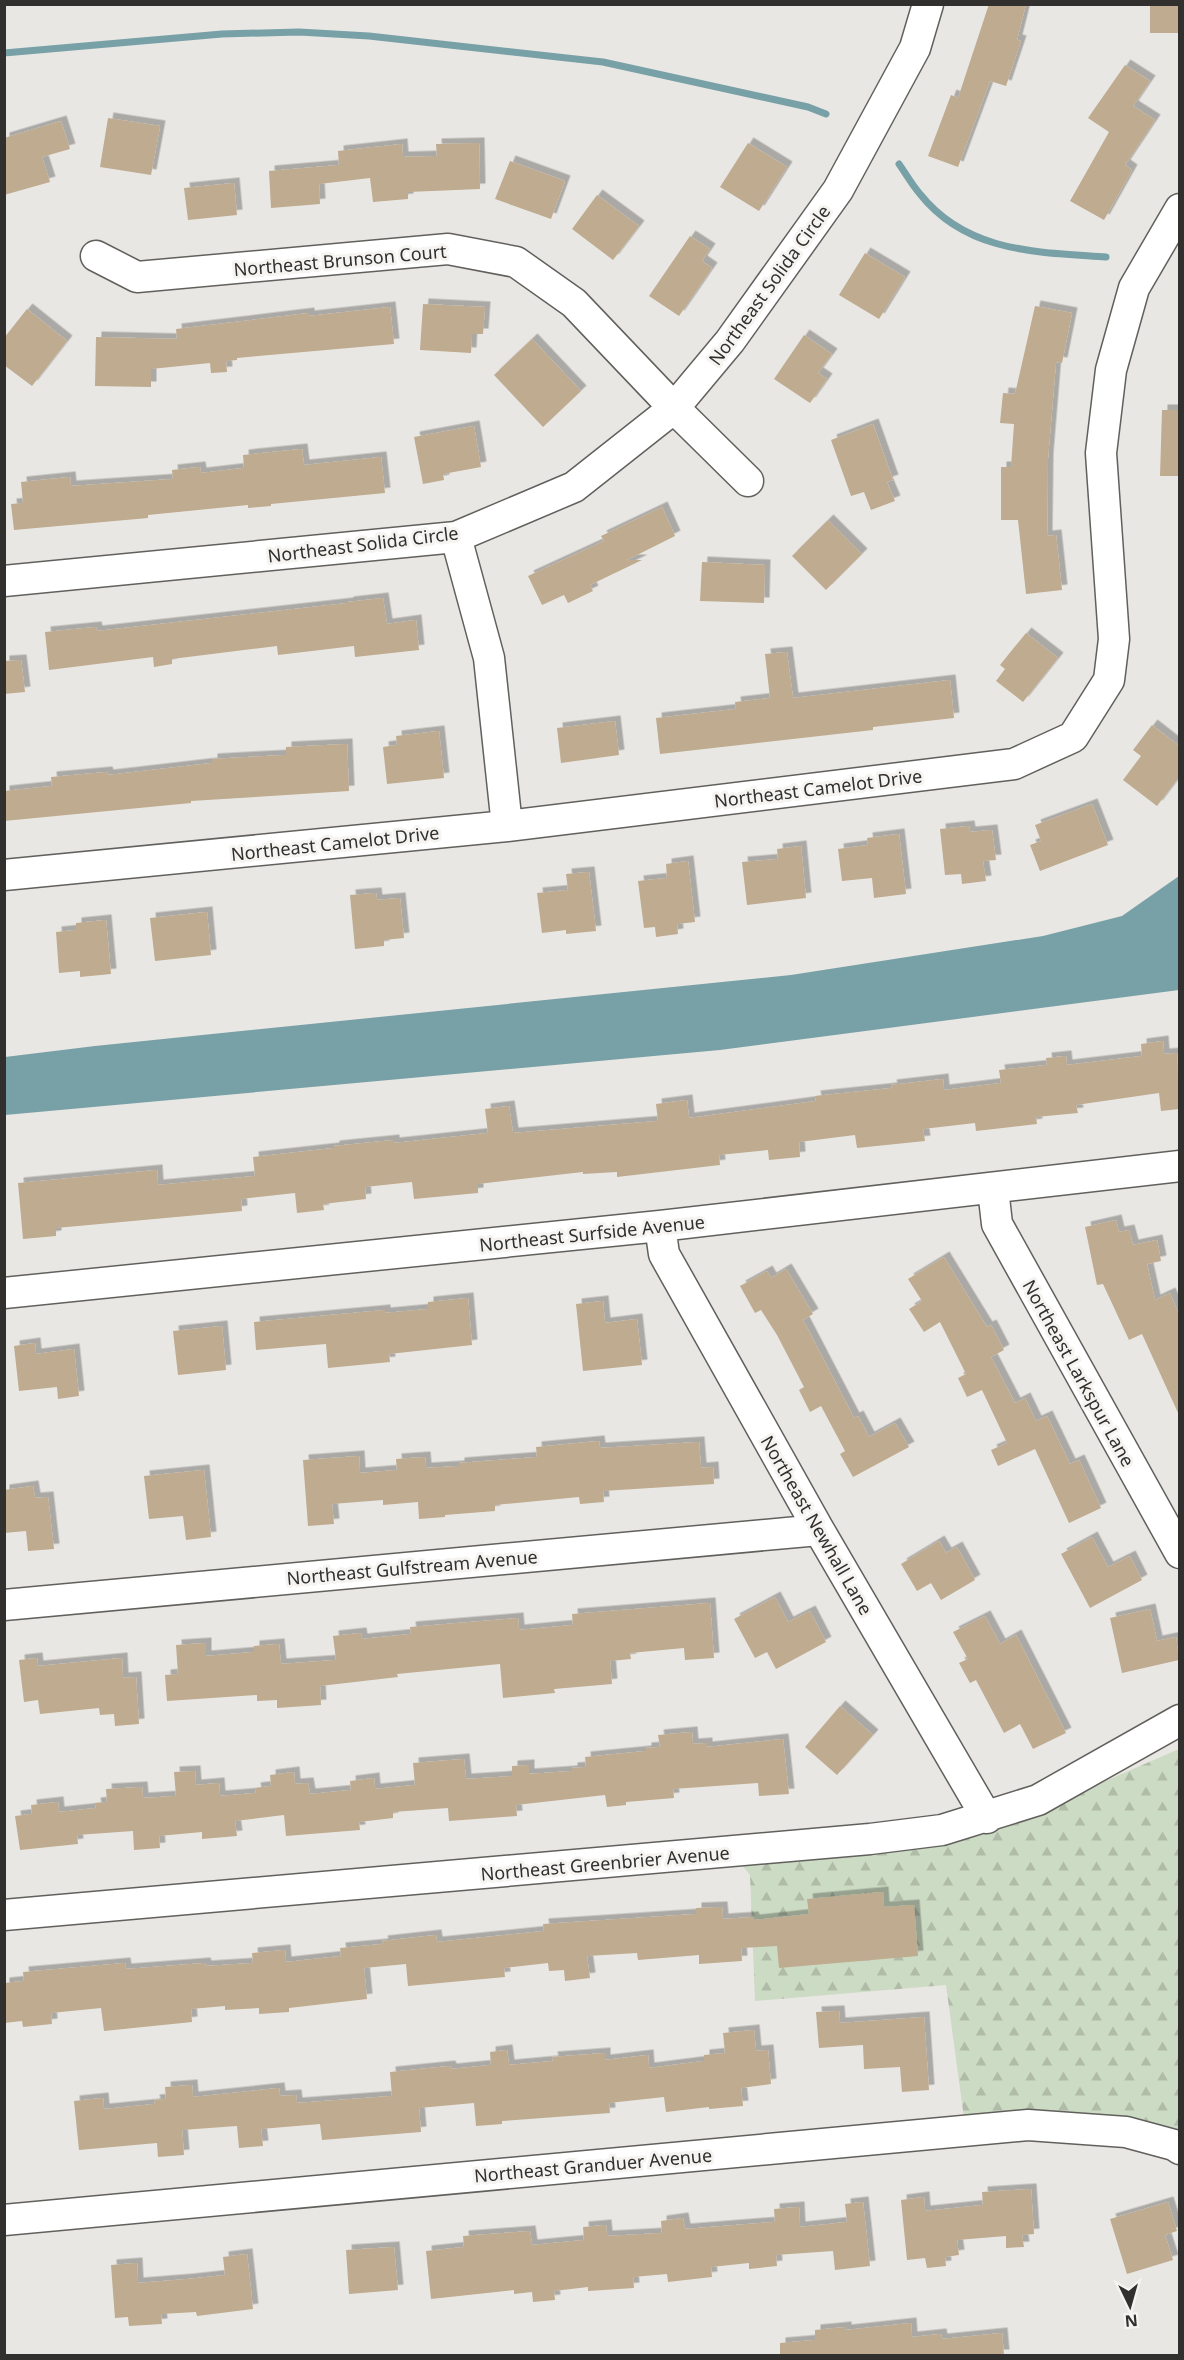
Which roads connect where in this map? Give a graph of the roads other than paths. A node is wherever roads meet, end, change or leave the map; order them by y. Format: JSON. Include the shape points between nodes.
{"nodes":[{"id":1,"x":928,"y":4,"type":"edge"},
{"id":2,"x":1179,"y":209,"type":"edge"},
{"id":3,"x":96,"y":256,"type":"dead end"},
{"id":4,"x":674,"y":408,"type":"junction"},
{"id":5,"x":748,"y":481,"type":"dead end"},
{"id":6,"x":456,"y":537,"type":"junction"},
{"id":7,"x":4,"y":581,"type":"edge"},
{"id":8,"x":507,"y":826,"type":"junction"},
{"id":9,"x":4,"y":875,"type":"edge"},
{"id":10,"x":1179,"y":1166,"type":"edge"},
{"id":11,"x":993,"y":1189,"type":"junction"},
{"id":12,"x":660,"y":1226,"type":"junction"},
{"id":13,"x":4,"y":1293,"type":"edge"},
{"id":14,"x":819,"y":1530,"type":"junction"},
{"id":15,"x":1179,"y":1553,"type":"edge"},
{"id":16,"x":4,"y":1605,"type":"edge"},
{"id":17,"x":1179,"y":1720,"type":"edge"},
{"id":18,"x":987,"y":1818,"type":"junction"},
{"id":19,"x":4,"y":1915,"type":"edge"},
{"id":20,"x":1179,"y":2149,"type":"edge"},
{"id":21,"x":4,"y":2220,"type":"edge"}],
"edges":[{"from":1,"to":4,"type":"street","name":"Northeast Solida Circle","via":[[915,48],[838,190],[730,341]]},
{"from":2,"to":8,"type":"street","name":"Northeast Camelot Drive","via":[[1134,288],[1111,370],[1101,453],[1114,639],[1110,680],[1073,737],[1014,764]]},
{"from":3,"to":4,"type":"street","name":"Northeast Brunson Court","via":[[137,278],[448,249],[516,262],[574,303]]},
{"from":4,"to":5,"type":"street","name":"Northeast Brunson Court"},
{"from":4,"to":6,"type":"street","name":"Northeast Solida Circle","via":[[574,487]]},
{"from":6,"to":7,"type":"street","name":"Northeast Solida Circle"},
{"from":6,"to":8,"type":"street","via":[[489,658]]},
{"from":8,"to":9,"type":"street","name":"Northeast Camelot Drive"},
{"from":10,"to":11,"type":"street","name":"Northeast Surfside Avenue"},
{"from":11,"to":12,"type":"street","name":"Northeast Surfside Avenue"},
{"from":11,"to":15,"type":"street","name":"Northeast Larkspur Lane","via":[[996,1224]]},
{"from":12,"to":13,"type":"street","name":"Northeast Surfside Avenue"},
{"from":12,"to":14,"type":"street","name":"Northeast Newhall Lane","via":[[664,1254]]},
{"from":14,"to":16,"type":"street","name":"Northeast Gulfstream Avenue"},
{"from":14,"to":18,"type":"street","name":"Northeast Newhall Lane"},
{"from":17,"to":18,"type":"street","name":"Northeast Greenbrier Avenue","via":[[1038,1800]]},
{"from":18,"to":19,"type":"street","name":"Northeast Greenbrier Avenue","via":[[942,1830],[870,1839]]},
{"from":20,"to":21,"type":"street","name":"Northeast Granduer Avenue","via":[[1126,2132],[1028,2125]]}]}
